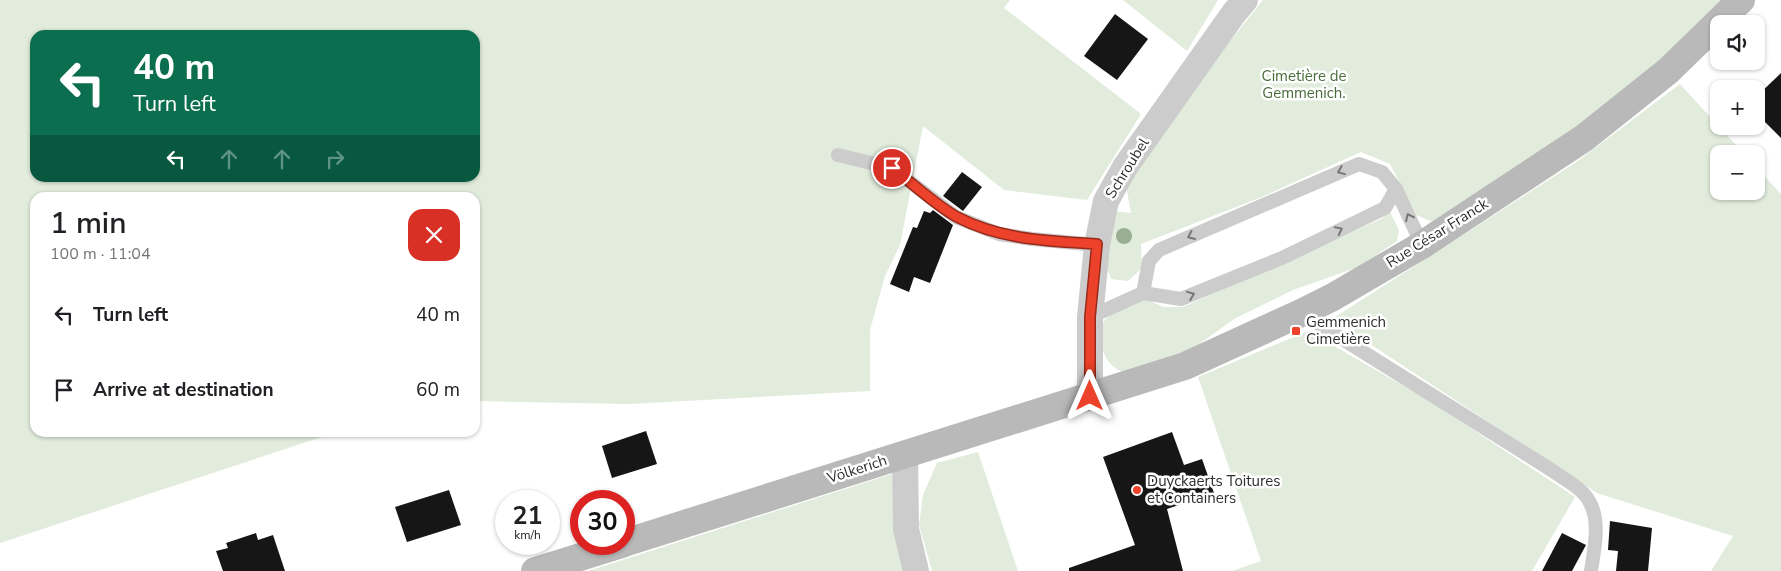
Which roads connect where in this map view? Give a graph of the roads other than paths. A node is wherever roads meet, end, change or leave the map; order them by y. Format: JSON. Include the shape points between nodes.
{"nodes":[{"id":1,"x":1246,"y":0,"type":"edge"},
{"id":2,"x":1741,"y":0,"type":"edge"},
{"id":3,"x":838,"y":155,"type":"dead end"},
{"id":4,"x":1396,"y":189,"type":"junction"},
{"id":5,"x":1097,"y":244,"type":"junction"},
{"id":6,"x":1422,"y":245,"type":"junction"},
{"id":7,"x":1143,"y":293,"type":"junction"},
{"id":8,"x":1301,"y":313,"type":"junction"},
{"id":9,"x":1090,"y":317,"type":"junction"},
{"id":10,"x":1090,"y":396,"type":"junction"},
{"id":11,"x":905,"y":454,"type":"junction"},
{"id":12,"x":635,"y":539,"type":"edge"},
{"id":13,"x":585,"y":555,"type":"edge"},
{"id":14,"x":535,"y":571,"type":"edge"},
{"id":15,"x":916,"y":571,"type":"edge"},
{"id":16,"x":1591,"y":571,"type":"edge"}],
"edges":[{"from":1,"to":5,"type":"street","name":"Schroubel","via":[[1234,12],[1124,167],[1106,202]]},
{"from":2,"to":6,"type":"main road","name":"Rue César Franck","via":[[1668,71],[1584,138]]},
{"from":3,"to":5,"type":"lane","via":[[892,168],[956,217],[999,234]]},
{"from":6,"to":4,"type":"lane","one_way":true},
{"from":7,"to":4,"type":"lane","one_way":true,"via":[[1181,299],[1264,266],[1385,208]]},
{"from":4,"to":7,"type":"lane","one_way":true,"via":[[1382,172],[1359,164],[1316,181],[1159,250],[1149,261]]},
{"from":5,"to":9,"type":"street","name":"Schroubel"},
{"from":6,"to":8,"type":"main road","name":"Rue César Franck"},
{"from":7,"to":9,"type":"lane"},
{"from":8,"to":10,"type":"main road","name":"Rue César Franck","via":[[1185,366]]},
{"from":8,"to":16,"type":"lane","via":[[1578,489],[1589,501],[1594,515]]},
{"from":9,"to":10,"type":"street","name":"Schroubel"},
{"from":10,"to":11,"type":"main road","name":"Völkerich"},
{"from":11,"to":12,"type":"main road","name":"Völkerich"},
{"from":11,"to":15,"type":"street","via":[[906,529]]},
{"from":13,"to":14,"type":"main road","name":"Völkerich"}]}
